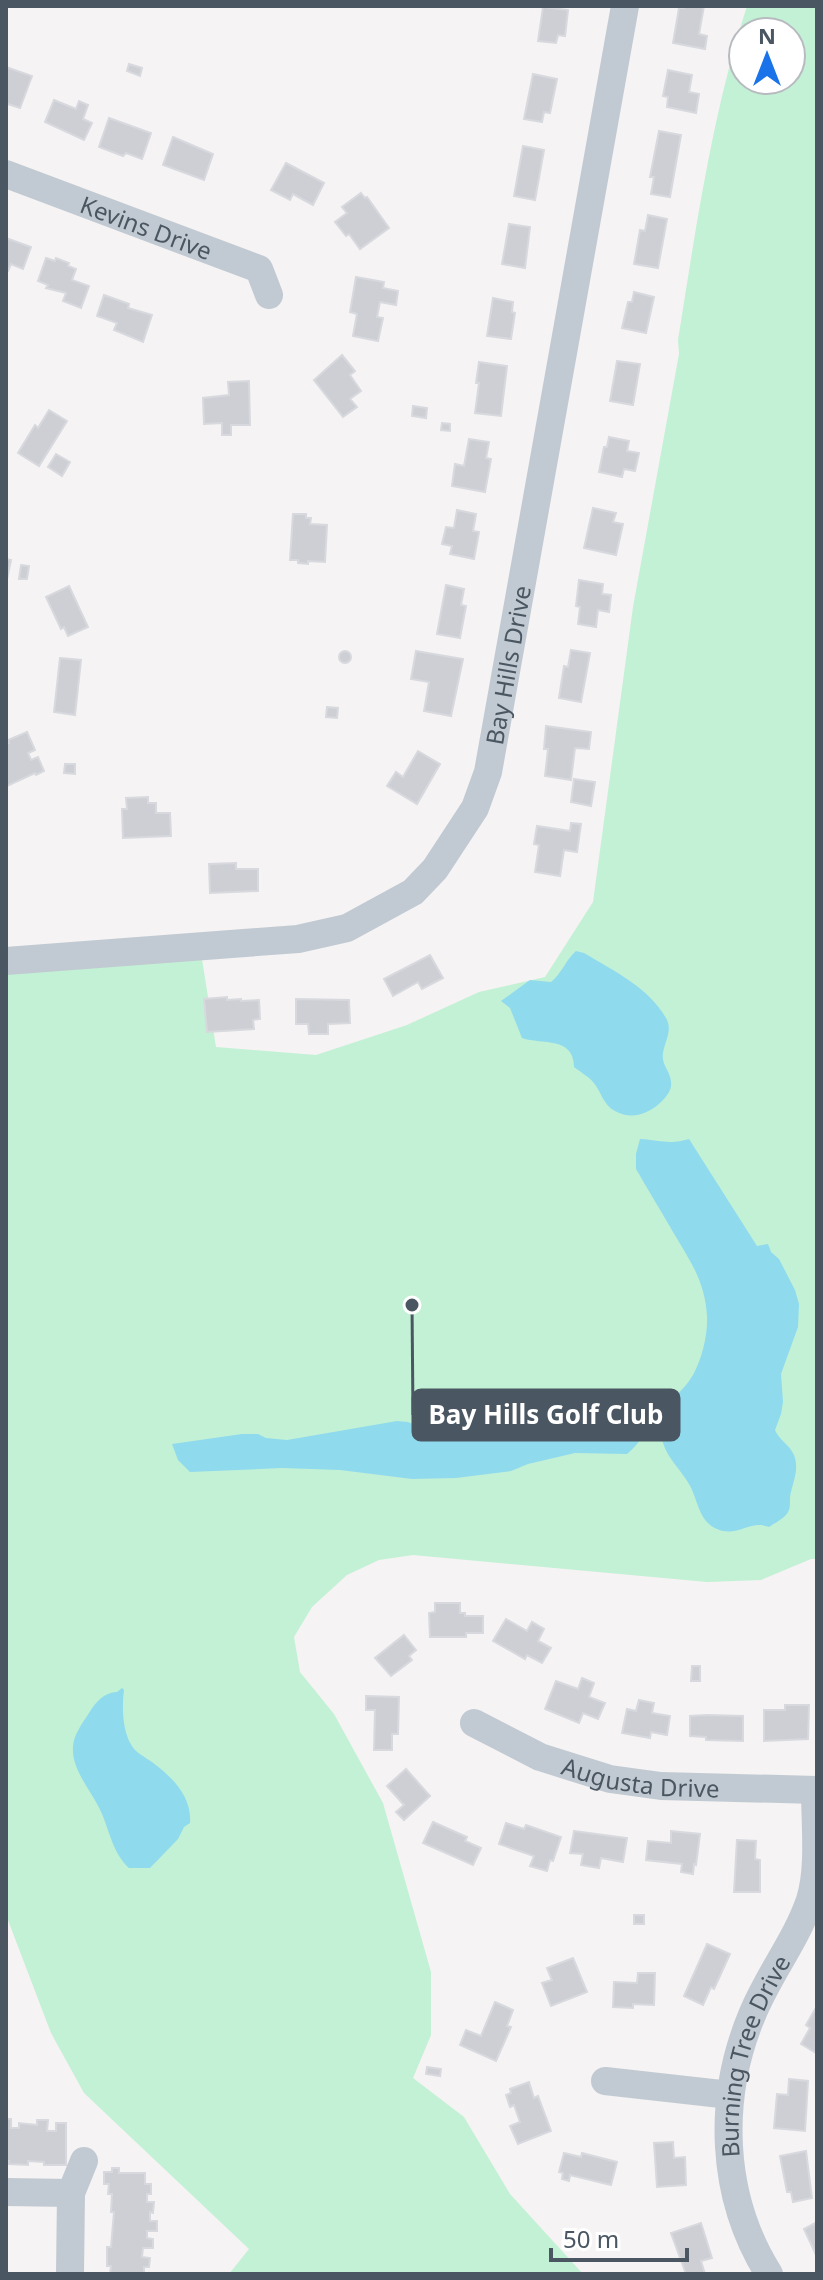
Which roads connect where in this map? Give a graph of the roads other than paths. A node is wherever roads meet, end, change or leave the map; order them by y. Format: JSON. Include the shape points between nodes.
{"nodes":[{"id":1,"x":625,"y":6,"type":"edge"},
{"id":2,"x":6,"y":174,"type":"edge"},
{"id":3,"x":269,"y":295,"type":"dead end"},
{"id":4,"x":6,"y":961,"type":"edge"},
{"id":5,"x":474,"y":1723,"type":"dead end"},
{"id":6,"x":816,"y":1790,"type":"edge"},
{"id":7,"x":605,"y":2081,"type":"dead end"},
{"id":8,"x":730,"y":2095,"type":"junction"},
{"id":9,"x":84,"y":2161,"type":"dead end"},
{"id":10,"x":6,"y":2192,"type":"edge"},
{"id":11,"x":71,"y":2193,"type":"junction"},
{"id":12,"x":70,"y":2274,"type":"edge"},
{"id":13,"x":769,"y":2274,"type":"edge"}],
"edges":[{"from":1,"to":4,"type":"street","name":"Bay Hills Drive","via":[[488,772],[475,808],[454,842],[413,892],[347,928],[285,941]]},
{"from":2,"to":3,"type":"street","name":"Kevins Drive","via":[[259,269]]},
{"from":5,"to":6,"type":"street","name":"Augusta Drive","via":[[540,1757],[610,1779],[661,1786]]},
{"from":6,"to":8,"type":"street","name":"Burning Tree Drive","via":[[811,1897],[752,2014]]},
{"from":7,"to":8,"type":"street"},
{"from":8,"to":13,"type":"street","name":"Burning Tree Drive","via":[[728,2134],[736,2199],[747,2234]]},
{"from":9,"to":11,"type":"street"},
{"from":10,"to":11,"type":"street"},
{"from":11,"to":12,"type":"street"}]}
